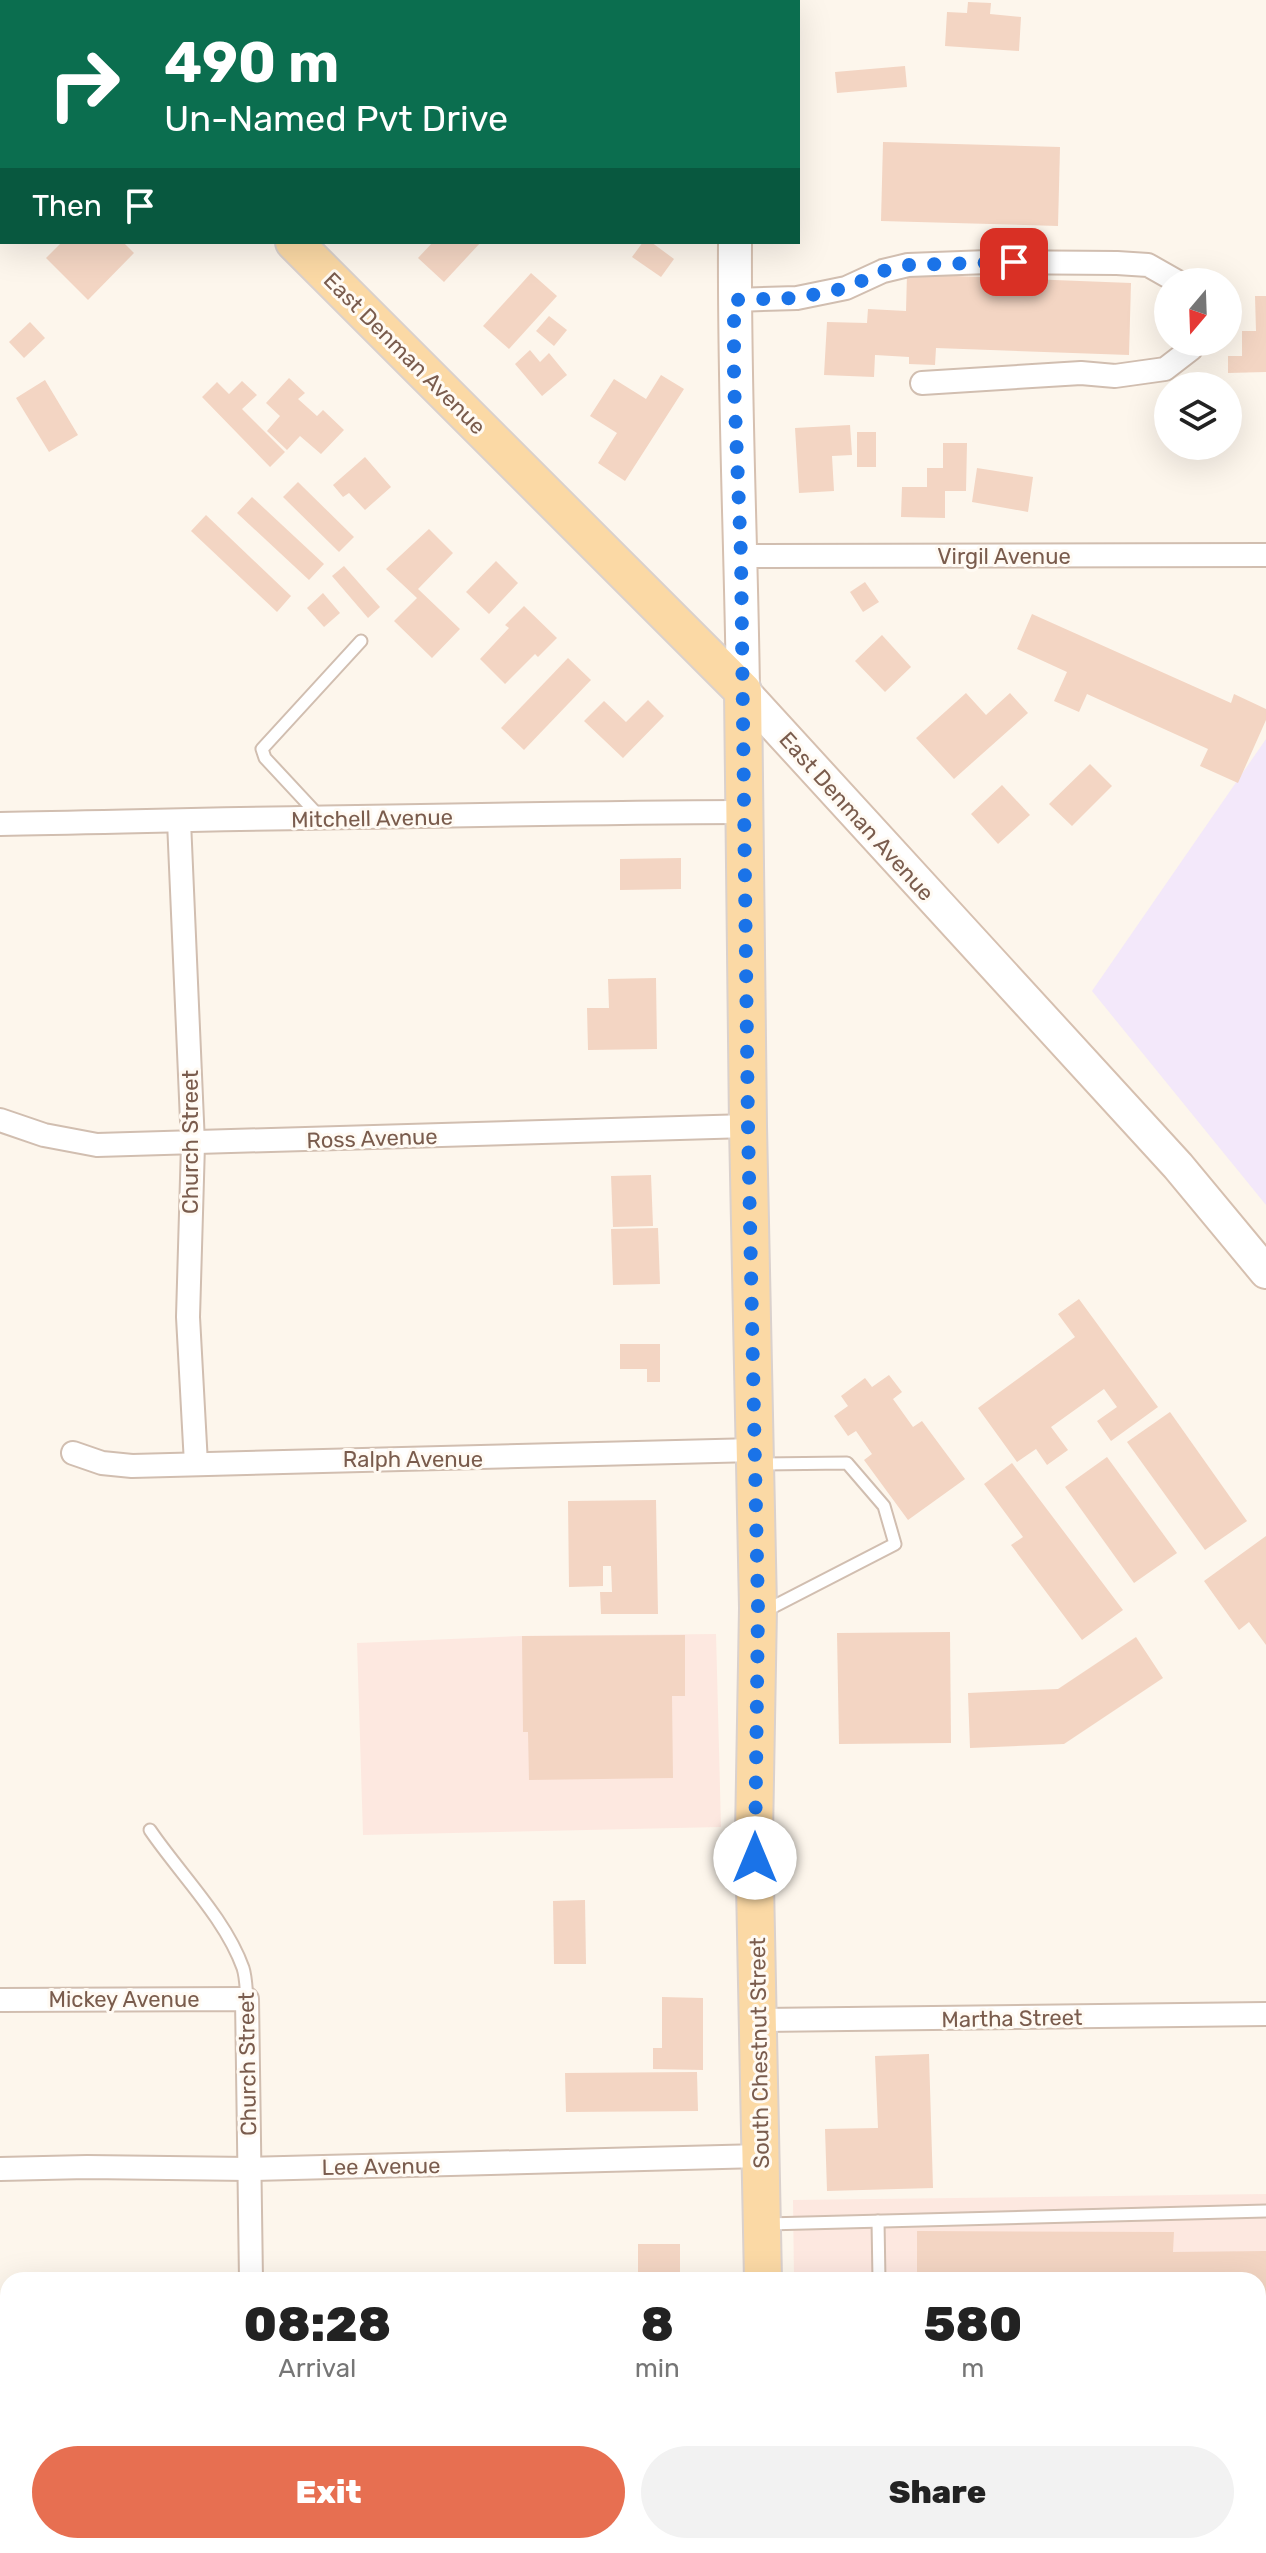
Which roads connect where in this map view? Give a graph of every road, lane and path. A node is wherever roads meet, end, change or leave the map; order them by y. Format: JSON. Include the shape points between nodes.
{"nodes":[{"id":1,"x":296,"y":244,"type":"edge"},
{"id":2,"x":735,"y":244,"type":"edge"},
{"id":3,"x":1154,"y":268,"type":"edge"},
{"id":4,"x":734,"y":300,"type":"junction"},
{"id":5,"x":1182,"y":356,"type":"edge"},
{"id":6,"x":922,"y":383,"type":"dead end"},
{"id":7,"x":1266,"y":555,"type":"edge"},
{"id":8,"x":741,"y":556,"type":"junction"},
{"id":9,"x":361,"y":641,"type":"dead end"},
{"id":10,"x":743,"y":691,"type":"junction"},
{"id":11,"x":744,"y":812,"type":"junction"},
{"id":12,"x":323,"y":819,"type":"junction"},
{"id":13,"x":179,"y":821,"type":"junction"},
{"id":14,"x":0,"y":824,"type":"edge"},
{"id":15,"x":0,"y":1120,"type":"edge"},
{"id":16,"x":748,"y":1126,"type":"junction"},
{"id":17,"x":193,"y":1144,"type":"junction"},
{"id":18,"x":1266,"y":1272,"type":"edge"},
{"id":19,"x":73,"y":1453,"type":"dead end"},
{"id":20,"x":755,"y":1457,"type":"junction"},
{"id":21,"x":196,"y":1464,"type":"junction"},
{"id":22,"x":758,"y":1615,"type":"junction"},
{"id":23,"x":150,"y":1830,"type":"dead end"},
{"id":24,"x":247,"y":1999,"type":"junction"},
{"id":25,"x":0,"y":2000,"type":"edge"},
{"id":26,"x":1266,"y":2014,"type":"edge"},
{"id":27,"x":759,"y":2020,"type":"junction"},
{"id":28,"x":761,"y":2156,"type":"junction"},
{"id":29,"x":0,"y":2169,"type":"edge"},
{"id":30,"x":249,"y":2169,"type":"junction"},
{"id":31,"x":1266,"y":2211,"type":"edge"},
{"id":32,"x":878,"y":2221,"type":"junction"},
{"id":33,"x":762,"y":2224,"type":"junction"},
{"id":34,"x":251,"y":2272,"type":"edge"},
{"id":35,"x":763,"y":2272,"type":"edge"},
{"id":36,"x":879,"y":2272,"type":"edge"}],
"edges":[{"from":1,"to":10,"type":"main road","name":"East Denman Avenue"},
{"from":2,"to":4,"type":"main road","name":"South Chestnut Street"},
{"from":3,"to":4,"type":"street","via":[[1117,263],[908,265],[846,288],[797,298]]},
{"from":4,"to":8,"type":"main road","name":"South Chestnut Street"},
{"from":5,"to":6,"type":"street","via":[[1165,369],[1115,376],[1081,373]]},
{"from":7,"to":8,"type":"street","name":"Virgil Avenue"},
{"from":8,"to":10,"type":"main road","name":"South Chestnut Street"},
{"from":9,"to":12,"type":"lane","via":[[262,749]]},
{"from":10,"to":11,"type":"main road","name":"South Chestnut Street"},
{"from":10,"to":18,"type":"main road","name":"East Denman Avenue","via":[[1178,1166]]},
{"from":11,"to":12,"type":"street","name":"Mitchell Avenue"},
{"from":11,"to":16,"type":"main road","name":"South Chestnut Street"},
{"from":12,"to":13,"type":"street","name":"Mitchell Avenue"},
{"from":13,"to":14,"type":"street","name":"Mitchell Avenue"},
{"from":13,"to":17,"type":"street","name":"Church Street"},
{"from":15,"to":17,"type":"street","name":"Ross Avenue","via":[[97,1145]]},
{"from":16,"to":17,"type":"street","name":"Ross Avenue"},
{"from":16,"to":20,"type":"main road","name":"South Chestnut Street"},
{"from":17,"to":21,"type":"street","name":"Church Street","via":[[188,1317]]},
{"from":19,"to":21,"type":"street","name":"Ralph Avenue","via":[[132,1466]]},
{"from":20,"to":21,"type":"street","name":"Ralph Avenue"},
{"from":20,"to":22,"type":"main road","name":"South Chestnut Street"},
{"from":20,"to":22,"type":"lane","via":[[847,1463],[884,1506],[895,1544]]},
{"from":22,"to":27,"type":"main road","name":"South Chestnut Street","via":[[754,1835]]},
{"from":23,"to":24,"type":"lane","name":"Church Street","via":[[228,1935],[244,1971]]},
{"from":24,"to":25,"type":"street","name":"Mickey Avenue"},
{"from":24,"to":30,"type":"street","name":"Church Street"},
{"from":26,"to":27,"type":"street","name":"Martha Street"},
{"from":27,"to":28,"type":"main road","name":"South Chestnut Street"},
{"from":28,"to":30,"type":"street","name":"Lee Avenue"},
{"from":28,"to":33,"type":"main road","name":"South Chestnut Street"},
{"from":29,"to":30,"type":"street","name":"Lee Avenue"},
{"from":30,"to":34,"type":"street","name":"Church Street"},
{"from":31,"to":32,"type":"lane"},
{"from":32,"to":33,"type":"lane"},
{"from":32,"to":36,"type":"lane"},
{"from":33,"to":35,"type":"main road","name":"South Chestnut Street"}]}
